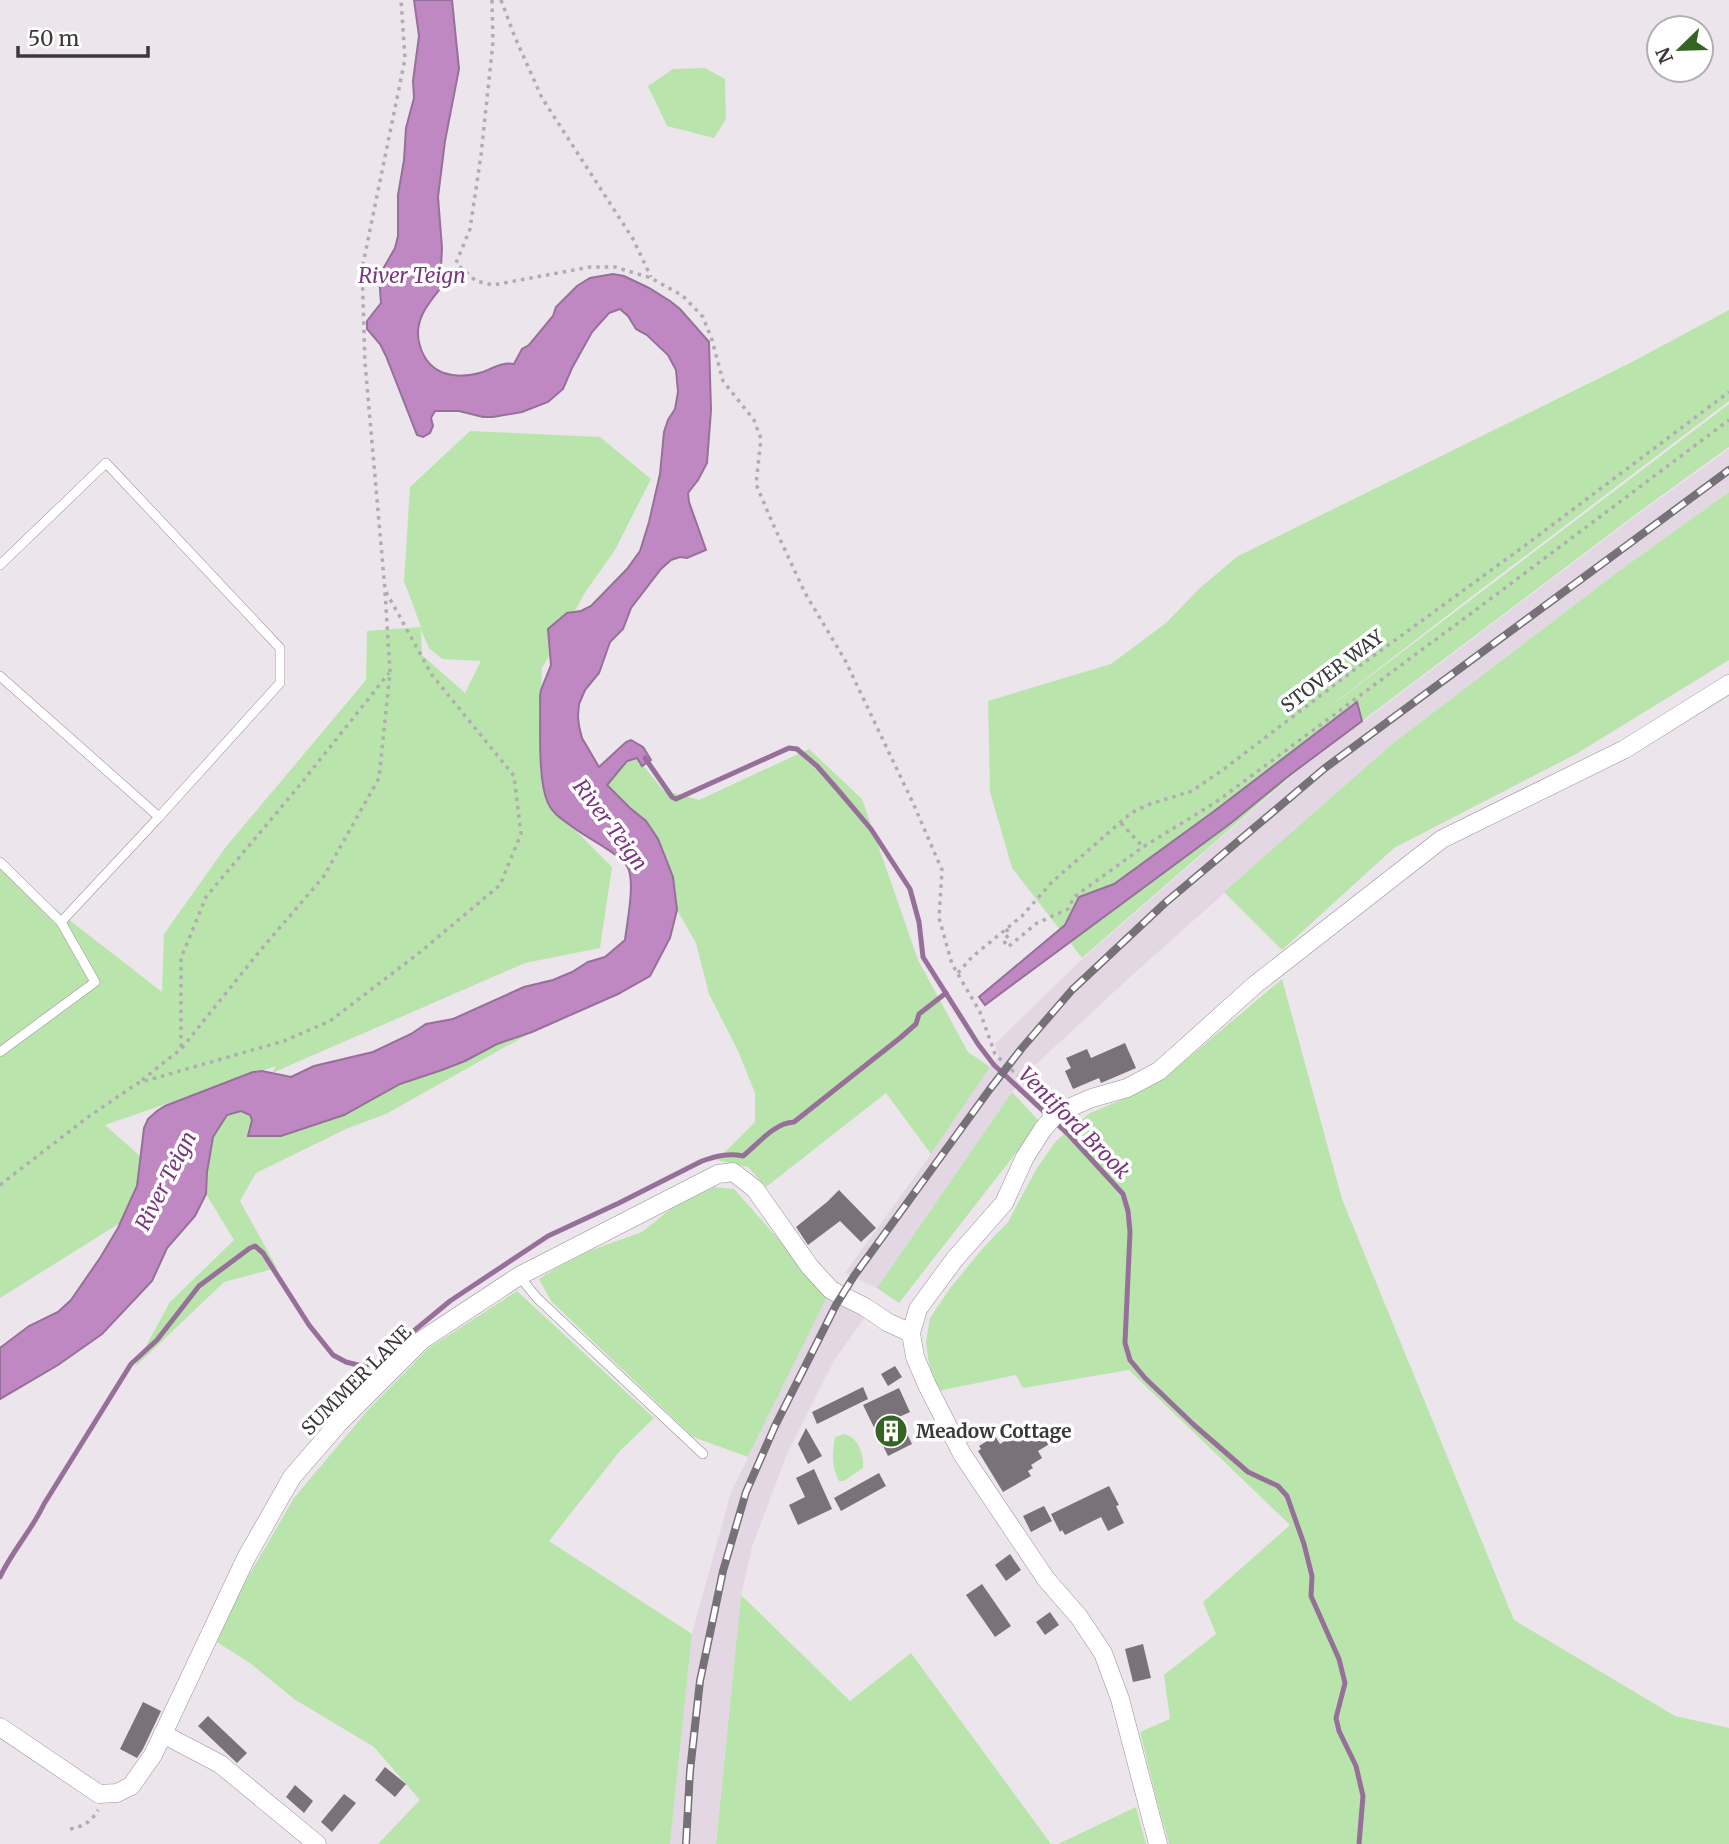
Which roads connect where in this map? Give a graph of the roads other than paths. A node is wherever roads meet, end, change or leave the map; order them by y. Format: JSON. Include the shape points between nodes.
{"nodes":[{"id":1,"x":0,"y":565,"type":"edge"},
{"id":2,"x":0,"y":676,"type":"edge"},
{"id":3,"x":1729,"y":684,"type":"edge"},
{"id":4,"x":159,"y":817,"type":"junction"},
{"id":5,"x":0,"y":862,"type":"edge"},
{"id":6,"x":61,"y":922,"type":"junction"},
{"id":7,"x":0,"y":1052,"type":"edge"},
{"id":8,"x":519,"y":1276,"type":"junction"},
{"id":9,"x":911,"y":1333,"type":"junction"},
{"id":10,"x":703,"y":1454,"type":"dead end"},
{"id":11,"x":0,"y":1727,"type":"edge"},
{"id":12,"x":163,"y":1734,"type":"junction"},
{"id":13,"x":317,"y":1844,"type":"edge"},
{"id":14,"x":1158,"y":1844,"type":"edge"}],
"edges":[{"from":1,"to":4,"type":"lane","via":[[106,463],[280,648],[280,683]]},
{"from":2,"to":4,"type":"lane"},
{"from":3,"to":9,"type":"street","via":[[1625,749],[1442,839],[1256,984],[1159,1072],[1051,1119],[1025,1157],[1004,1203],[918,1309]]},
{"from":4,"to":6,"type":"lane"},
{"from":5,"to":6,"type":"lane"},
{"from":6,"to":7,"type":"lane","via":[[95,982]]},
{"from":8,"to":9,"type":"street","name":"SUMMER LANE","via":[[718,1174],[733,1172],[755,1189],[831,1290]]},
{"from":8,"to":10,"type":"lane"},
{"from":8,"to":12,"type":"street","name":"SUMMER LANE","via":[[422,1340],[292,1477],[246,1558]]},
{"from":9,"to":14,"type":"street","via":[[915,1357],[962,1454],[1046,1579],[1103,1653],[1120,1699]]},
{"from":11,"to":12,"type":"street","name":"SUMMER LANE","via":[[99,1794],[131,1786]]},
{"from":12,"to":13,"type":"street","via":[[220,1764]]}]}
